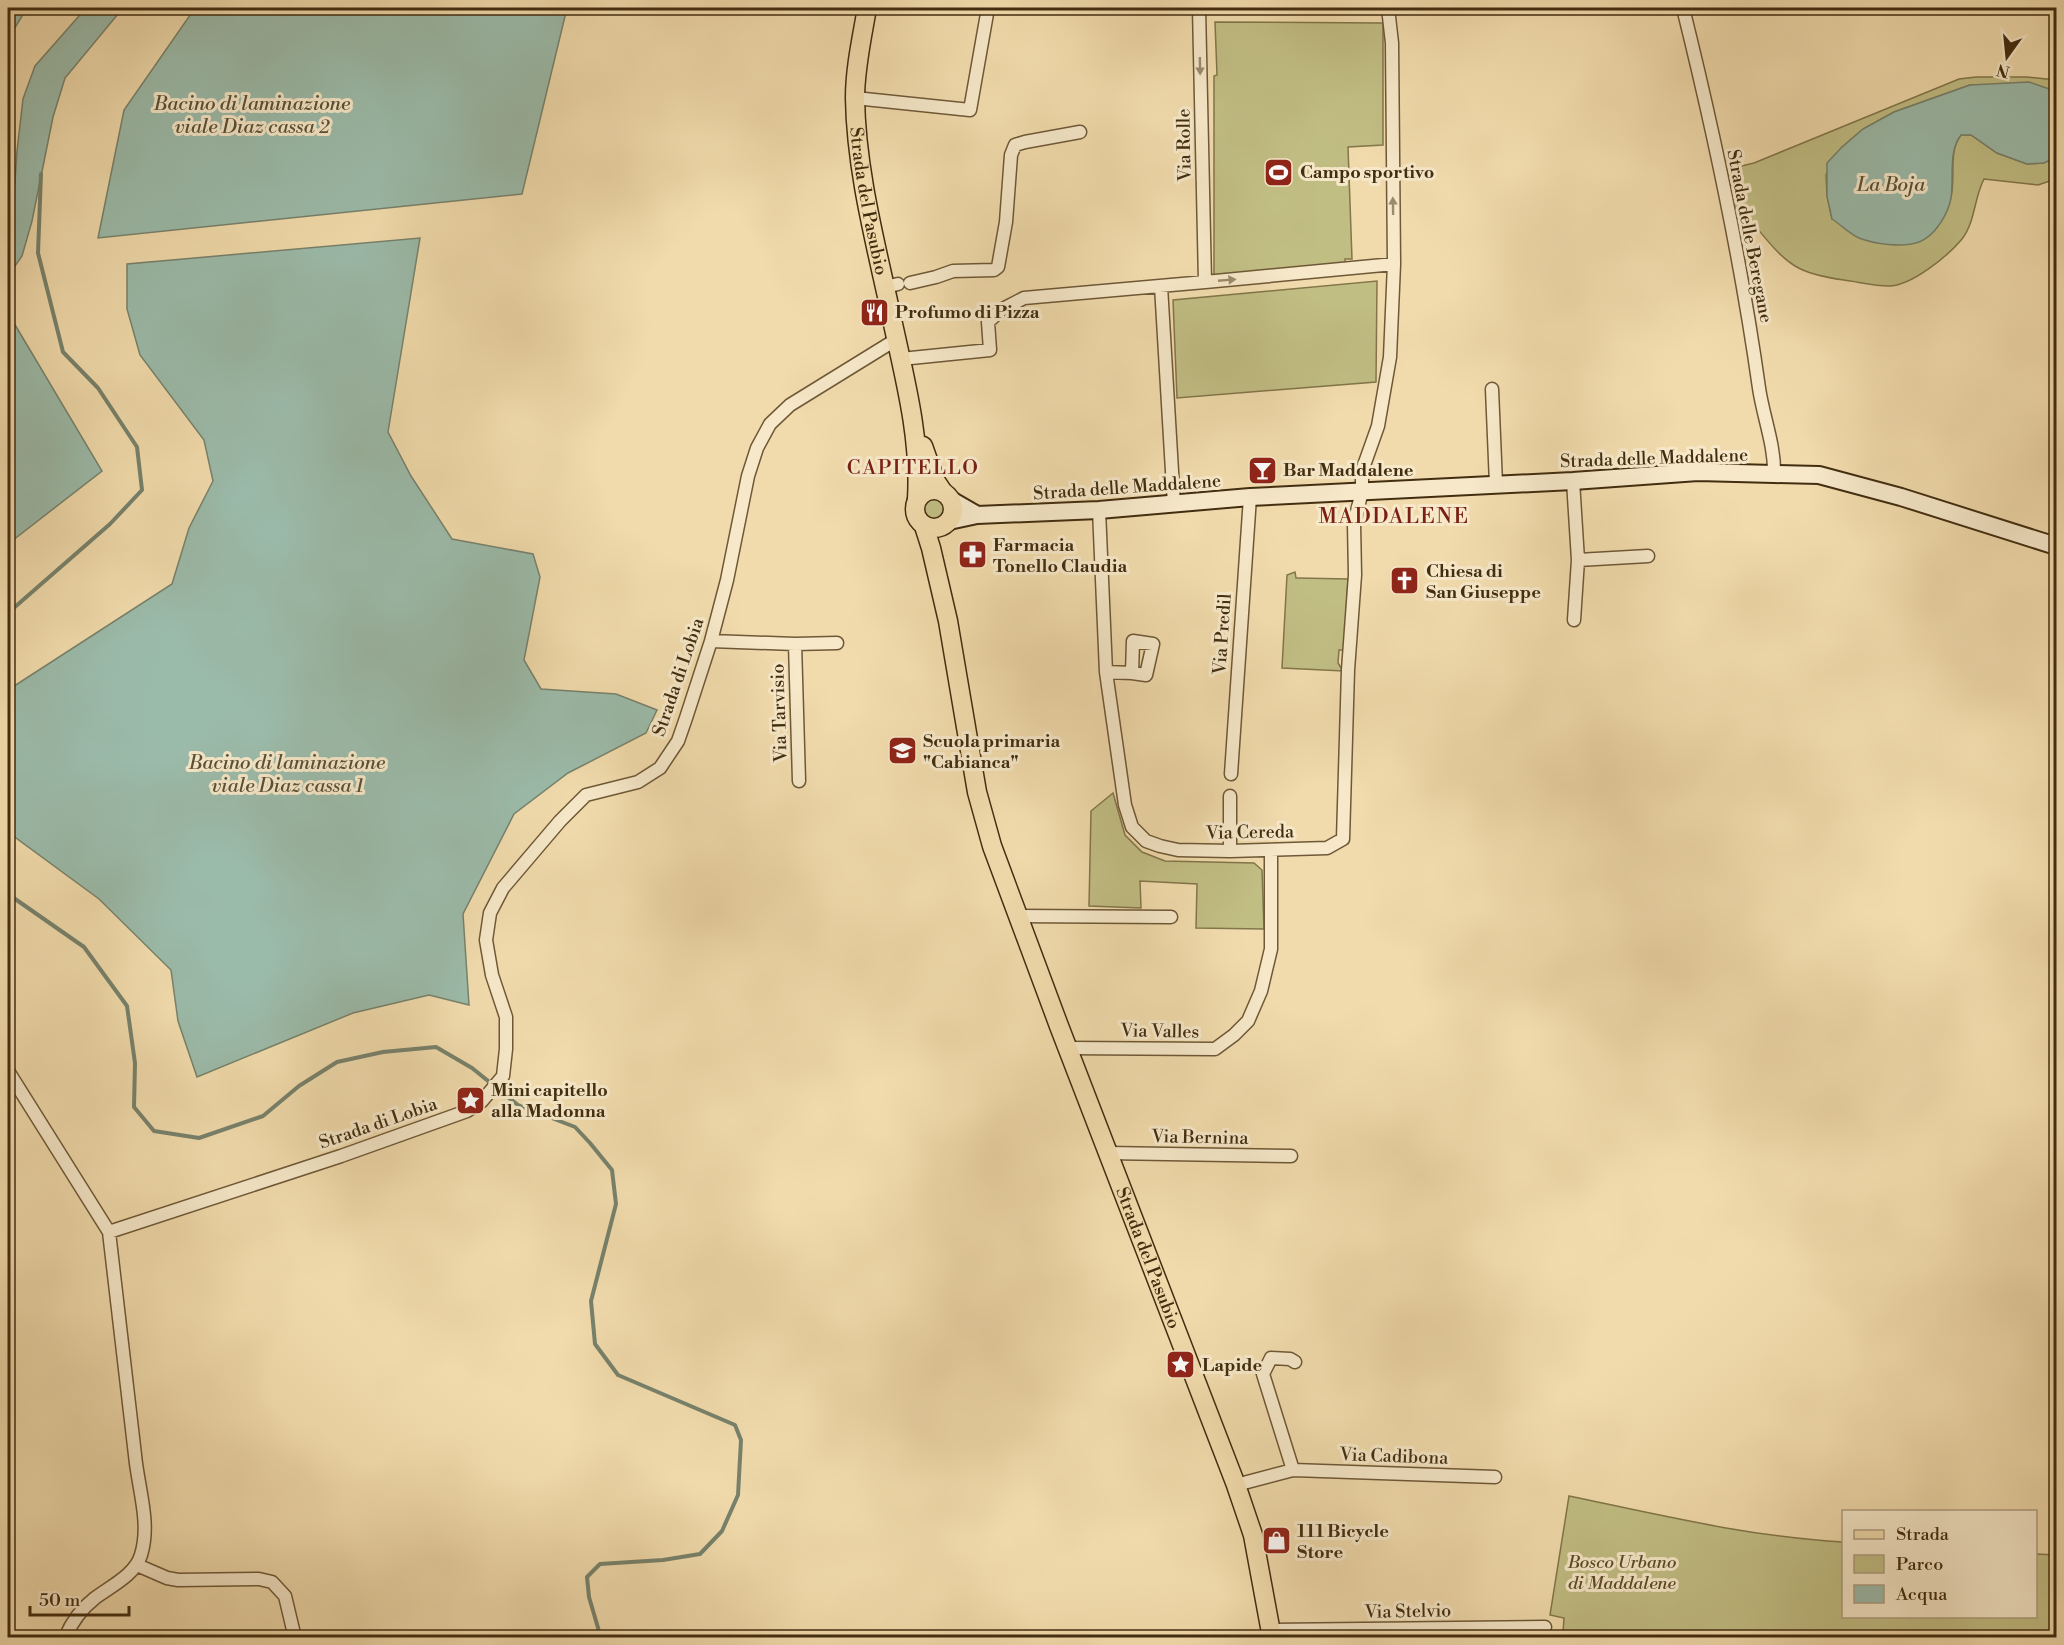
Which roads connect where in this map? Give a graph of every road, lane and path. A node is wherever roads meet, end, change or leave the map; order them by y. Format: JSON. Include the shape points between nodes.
{"nodes":[{"id":1,"x":867,"y":8,"type":"edge"},
{"id":2,"x":988,"y":8,"type":"edge"},
{"id":3,"x":1199,"y":8,"type":"edge"},
{"id":4,"x":1388,"y":8,"type":"edge"},
{"id":5,"x":1683,"y":8,"type":"edge"},
{"id":6,"x":855,"y":98,"type":"junction"},
{"id":7,"x":1080,"y":132,"type":"dead end"},
{"id":8,"x":1394,"y":264,"type":"junction"},
{"id":9,"x":1205,"y":282,"type":"junction"},
{"id":10,"x":898,"y":285,"type":"junction"},
{"id":11,"x":1161,"y":286,"type":"junction"},
{"id":12,"x":897,"y":339,"type":"junction"},
{"id":13,"x":901,"y":359,"type":"junction"},
{"id":14,"x":1492,"y":389,"type":"dead end"},
{"id":15,"x":909,"y":398,"type":"junction"},
{"id":16,"x":1774,"y":474,"type":"junction"},
{"id":17,"x":1573,"y":481,"type":"junction"},
{"id":18,"x":1496,"y":484,"type":"junction"},
{"id":19,"x":1362,"y":491,"type":"junction"},
{"id":20,"x":947,"y":496,"type":"junction"},
{"id":21,"x":1250,"y":497,"type":"junction"},
{"id":22,"x":917,"y":499,"type":"junction"},
{"id":23,"x":1174,"y":505,"type":"junction"},
{"id":24,"x":1099,"y":510,"type":"junction"},
{"id":25,"x":976,"y":515,"type":"junction"},
{"id":26,"x":947,"y":523,"type":"junction"},
{"id":27,"x":924,"y":526,"type":"junction"},
{"id":28,"x":2056,"y":546,"type":"edge"},
{"id":29,"x":1648,"y":556,"type":"dead end"},
{"id":30,"x":1578,"y":560,"type":"junction"},
{"id":31,"x":1574,"y":620,"type":"dead end"},
{"id":32,"x":948,"y":621,"type":"junction"},
{"id":33,"x":711,"y":641,"type":"junction"},
{"id":34,"x":837,"y":643,"type":"dead end"},
{"id":35,"x":795,"y":644,"type":"junction"},
{"id":36,"x":1106,"y":672,"type":"junction"},
{"id":37,"x":1132,"y":673,"type":"dead end"},
{"id":38,"x":1231,"y":774,"type":"dead end"},
{"id":39,"x":799,"y":782,"type":"dead end"},
{"id":40,"x":1230,"y":796,"type":"dead end"},
{"id":41,"x":1271,"y":850,"type":"junction"},
{"id":42,"x":1230,"y":851,"type":"junction"},
{"id":43,"x":1017,"y":916,"type":"junction"},
{"id":44,"x":1171,"y":917,"type":"dead end"},
{"id":45,"x":1067,"y":1048,"type":"junction"},
{"id":46,"x":8,"y":1071,"type":"edge"},
{"id":47,"x":1108,"y":1153,"type":"junction"},
{"id":48,"x":1291,"y":1156,"type":"dead end"},
{"id":49,"x":110,"y":1232,"type":"junction"},
{"id":50,"x":1295,"y":1362,"type":"dead end"},
{"id":51,"x":1293,"y":1470,"type":"junction"},
{"id":52,"x":1495,"y":1477,"type":"dead end"},
{"id":53,"x":1236,"y":1485,"type":"junction"},
{"id":54,"x":137,"y":1565,"type":"junction"},
{"id":55,"x":1545,"y":1627,"type":"dead end"},
{"id":56,"x":1271,"y":1634,"type":"edge"},
{"id":57,"x":65,"y":1638,"type":"edge"},
{"id":58,"x":295,"y":1638,"type":"edge"}],
"edges":[{"from":1,"to":6,"type":"main road","name":"Strada del Pasubio"},
{"from":2,"to":6,"type":"street","via":[[970,110]]},
{"from":3,"to":9,"type":"street","name":"Via Rolle","one_way":true},
{"from":8,"to":4,"type":"street","one_way":true,"via":[[1392,43]]},
{"from":5,"to":16,"type":"street","name":"Strada delle Beregane","via":[[1725,194]]},
{"from":6,"to":10,"type":"main road","name":"Strada del Pasubio","via":[[861,162]]},
{"from":7,"to":10,"type":"street","via":[[1015,145],[998,267],[953,271]]},
{"from":9,"to":8,"type":"street","one_way":true},
{"from":8,"to":19,"type":"street","via":[[1388,367],[1378,426],[1362,471]]},
{"from":9,"to":11,"type":"street"},
{"from":10,"to":12,"type":"main road","name":"Strada del Pasubio"},
{"from":11,"to":13,"type":"street","via":[[1024,298],[988,322],[990,350]]},
{"from":11,"to":23,"type":"street"},
{"from":12,"to":13,"type":"main road","name":"Strada del Pasubio"},
{"from":12,"to":33,"type":"street","name":"Strada di Lobia","via":[[790,405],[770,424],[748,476]]},
{"from":13,"to":15,"type":"main road","name":"Strada del Pasubio"},
{"from":14,"to":18,"type":"street"},
{"from":15,"to":20,"type":"main road","via":[[929,467]]},
{"from":15,"to":22,"type":"main road","name":"Strada del Pasubio","via":[[917,459]]},
{"from":16,"to":17,"type":"street","name":"Strada delle Maddalene","via":[[1698,472]]},
{"from":16,"to":28,"type":"street","name":"Strada delle Maddalene","via":[[1819,475]]},
{"from":17,"to":18,"type":"street","name":"Strada delle Maddalene"},
{"from":17,"to":30,"type":"street"},
{"from":18,"to":19,"type":"street","name":"Strada delle Maddalene"},
{"from":19,"to":21,"type":"street","name":"Strada delle Maddalene"},
{"from":19,"to":41,"type":"street","name":"Via Cereda","via":[[1354,524],[1343,839],[1327,848]]},
{"from":20,"to":22,"type":"main road","via":[[928,490]]},
{"from":20,"to":25,"type":"street"},
{"from":20,"to":26,"type":"main road","via":[[953,515]]},
{"from":21,"to":23,"type":"street","name":"Strada delle Maddalene"},
{"from":21,"to":38,"type":"street","name":"Via Predil"},
{"from":22,"to":27,"type":"main road","via":[[915,514]]},
{"from":23,"to":24,"type":"street","name":"Strada delle Maddalene"},
{"from":24,"to":25,"type":"street","name":"Strada delle Maddalene"},
{"from":24,"to":36,"type":"street","name":"Via Cereda"},
{"from":25,"to":26,"type":"street","name":"Strada delle Maddalene"},
{"from":26,"to":27,"type":"main road"},
{"from":26,"to":32,"type":"main road","name":"Strada del Pasubio","via":[[942,555]]},
{"from":27,"to":32,"type":"main road","name":"Strada del Pasubio"},
{"from":29,"to":30,"type":"street"},
{"from":30,"to":31,"type":"street"},
{"from":32,"to":43,"type":"main road","name":"Strada del Pasubio","via":[[977,792]]},
{"from":33,"to":35,"type":"street","name":"Via Tarvisio"},
{"from":33,"to":49,"type":"street","name":"Strada di Lobia","via":[[678,741],[660,768],[638,782],[586,795],[503,888],[490,913],[486,940],[506,1017],[506,1049],[503,1076],[482,1101],[467,1111],[330,1160]]},
{"from":34,"to":35,"type":"street","name":"Via Tarvisio"},
{"from":35,"to":39,"type":"street","name":"Via Tarvisio"},
{"from":36,"to":37,"type":"street"},
{"from":36,"to":42,"type":"street","name":"Via Cereda","via":[[1125,805],[1132,827],[1146,841],[1160,846]]},
{"from":40,"to":42,"type":"street"},
{"from":41,"to":42,"type":"street","name":"Via Cereda"},
{"from":41,"to":45,"type":"street","name":"Via Valles","via":[[1271,949],[1261,992],[1248,1021],[1234,1035],[1215,1049]]},
{"from":43,"to":44,"type":"street"},
{"from":43,"to":45,"type":"main road","name":"Strada del Pasubio"},
{"from":45,"to":47,"type":"main road","name":"Strada del Pasubio"},
{"from":46,"to":49,"type":"street"},
{"from":47,"to":48,"type":"street","name":"Via Bernina"},
{"from":47,"to":53,"type":"main road","name":"Strada del Pasubio"},
{"from":49,"to":54,"type":"street","via":[[146,1530]]},
{"from":50,"to":51,"type":"street","via":[[1271,1358],[1263,1374]]},
{"from":51,"to":52,"type":"street","name":"Via Cadibona"},
{"from":51,"to":53,"type":"street","name":"Via Cadibona"},
{"from":53,"to":56,"type":"main road","name":"Strada del Pasubio","via":[[1253,1535]]},
{"from":54,"to":57,"type":"street","via":[[75,1617]]},
{"from":54,"to":58,"type":"street","via":[[178,1580],[272,1582],[285,1596]]},
{"from":55,"to":56,"type":"street","name":"Via Stelvio"}]}
